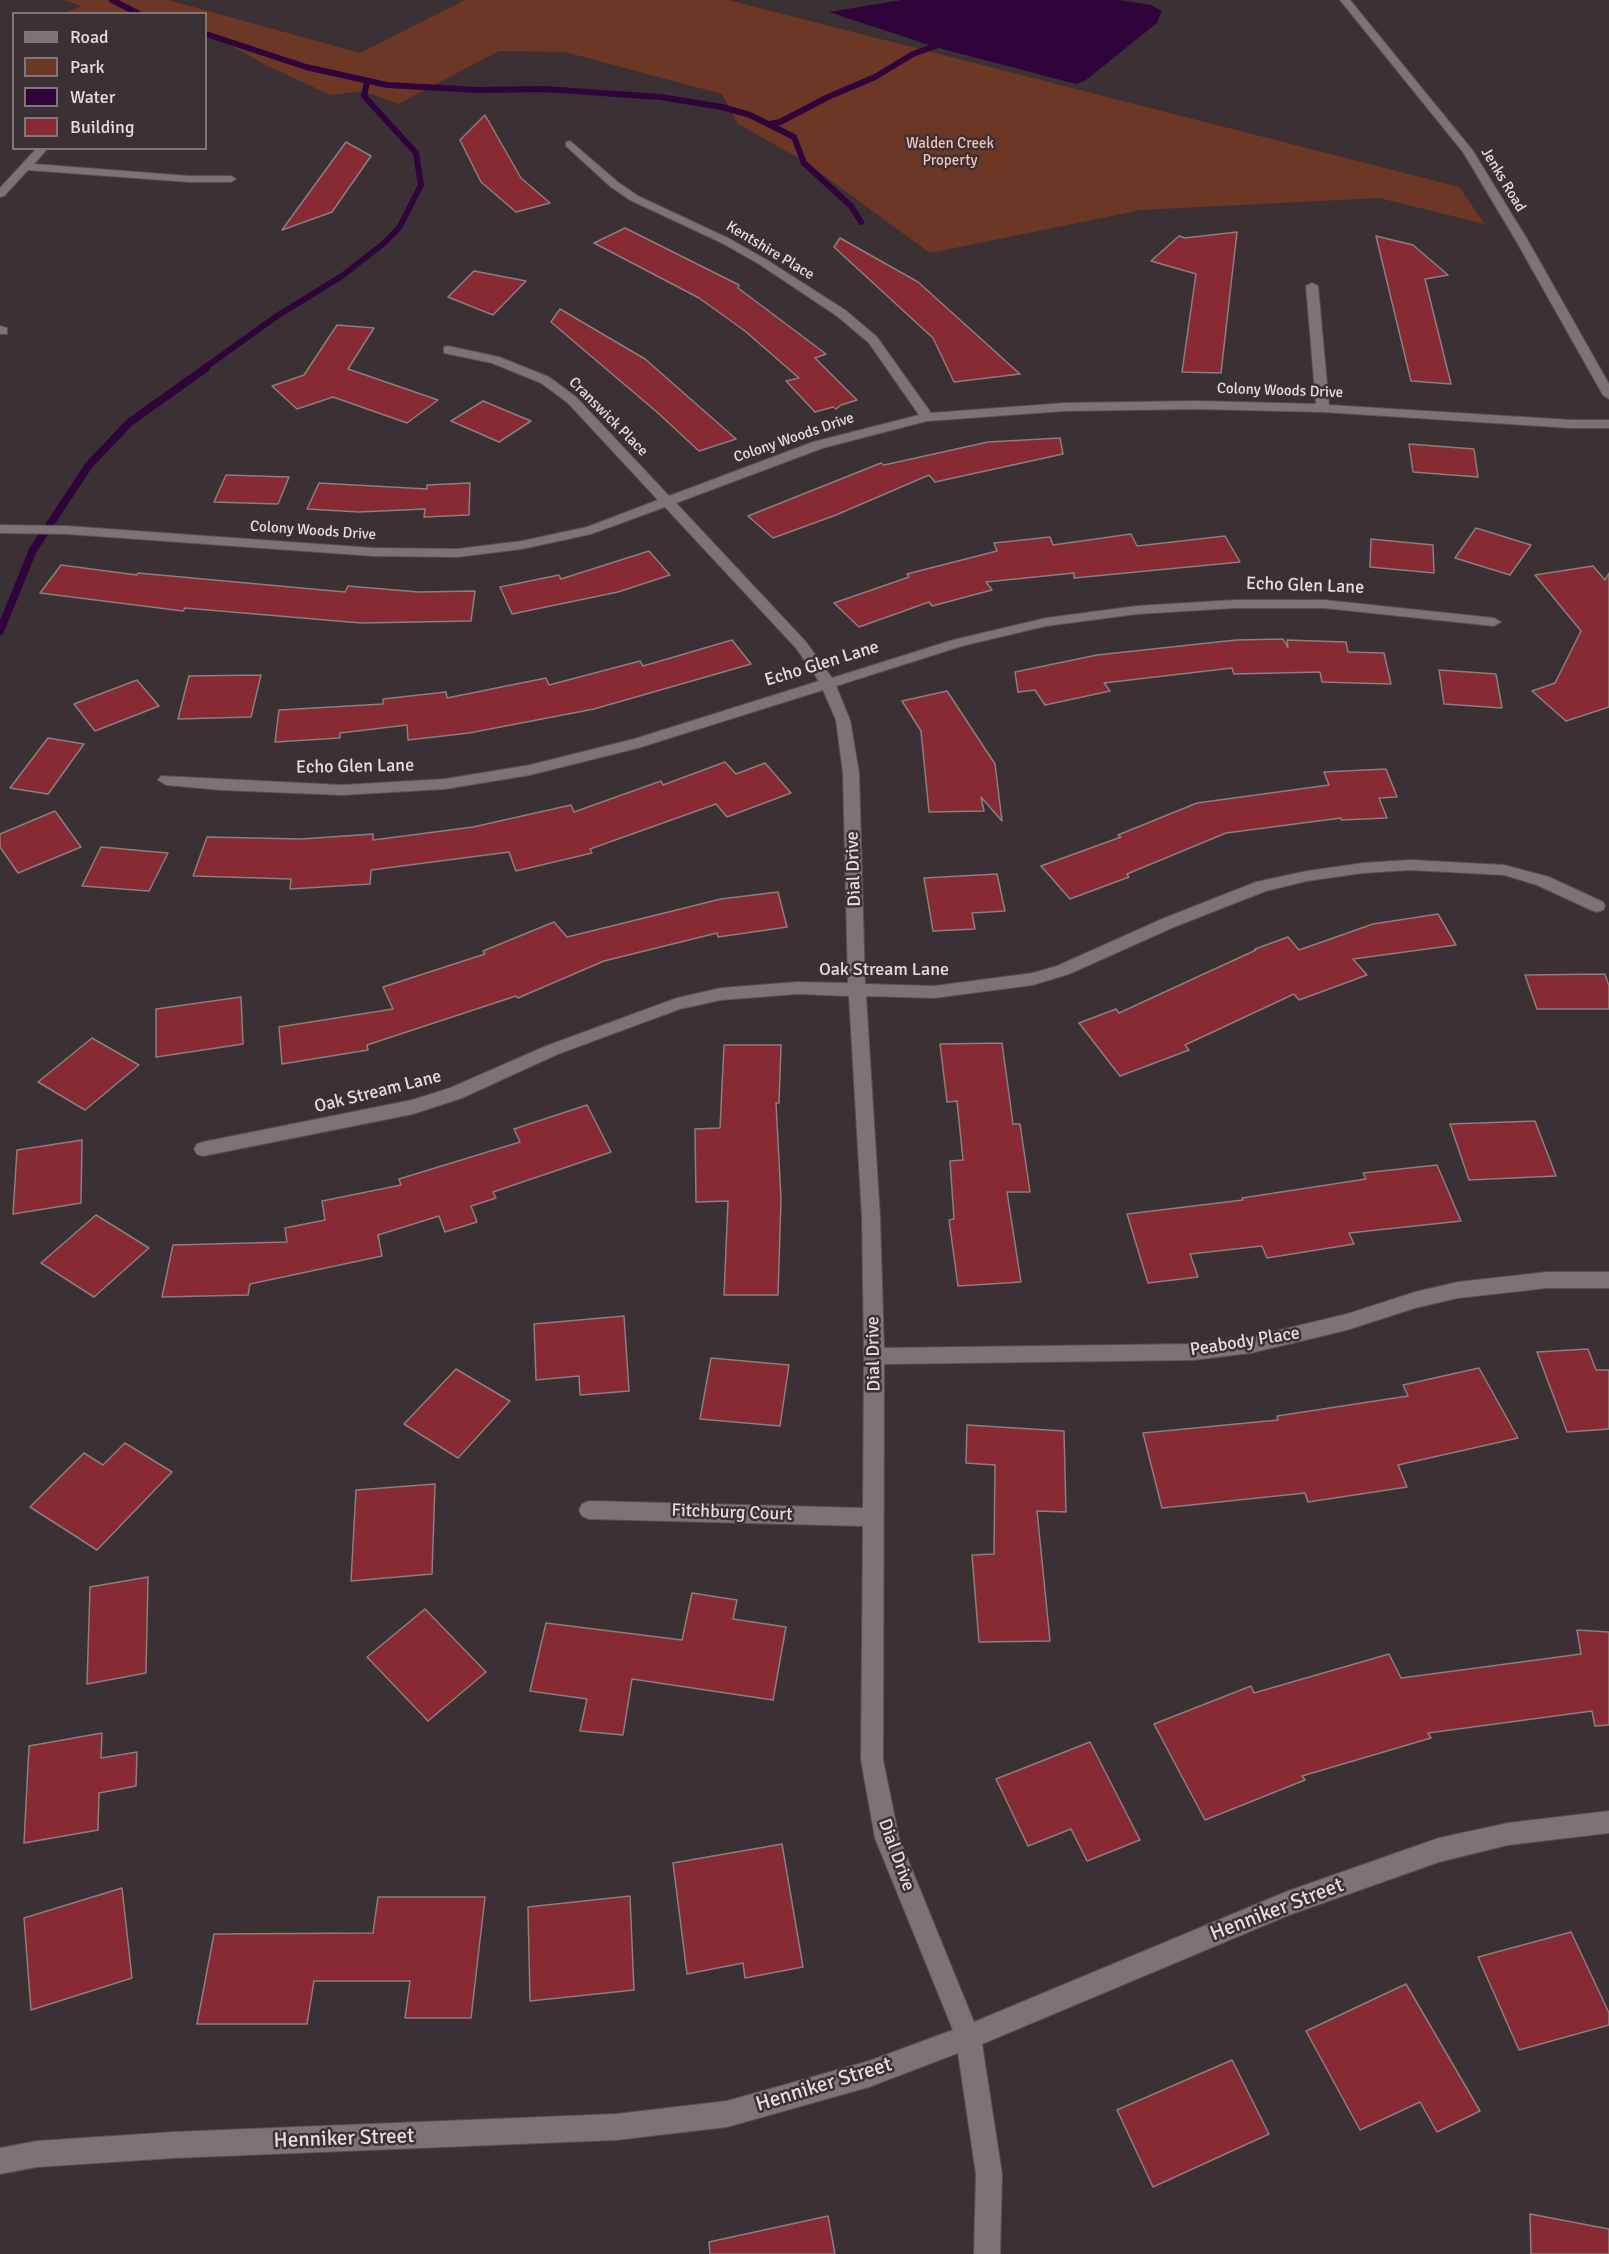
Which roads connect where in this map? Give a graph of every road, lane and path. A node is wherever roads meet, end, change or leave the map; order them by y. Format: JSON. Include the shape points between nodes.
{"nodes":[{"id":1,"x":1345,"y":0,"type":"edge"},
{"id":2,"x":570,"y":144,"type":"dead end"},
{"id":3,"x":41,"y":150,"type":"edge"},
{"id":4,"x":27,"y":167,"type":"junction"},
{"id":5,"x":231,"y":179,"type":"dead end"},
{"id":6,"x":0,"y":194,"type":"edge"},
{"id":7,"x":1312,"y":285,"type":"dead end"},
{"id":8,"x":448,"y":350,"type":"dead end"},
{"id":9,"x":1609,"y":395,"type":"edge"},
{"id":10,"x":1323,"y":408,"type":"junction"},
{"id":11,"x":927,"y":417,"type":"junction"},
{"id":12,"x":1609,"y":424,"type":"edge"},
{"id":13,"x":667,"y":501,"type":"junction"},
{"id":14,"x":0,"y":529,"type":"edge"},
{"id":15,"x":1494,"y":622,"type":"dead end"},
{"id":16,"x":828,"y":683,"type":"junction"},
{"id":17,"x":166,"y":780,"type":"dead end"},
{"id":18,"x":1597,"y":906,"type":"dead end"},
{"id":19,"x":857,"y":990,"type":"junction"},
{"id":20,"x":203,"y":1149,"type":"dead end"},
{"id":21,"x":1609,"y":1280,"type":"edge"},
{"id":22,"x":874,"y":1356,"type":"junction"},
{"id":23,"x":589,"y":1510,"type":"dead end"},
{"id":24,"x":874,"y":1517,"type":"junction"},
{"id":25,"x":1609,"y":1822,"type":"edge"},
{"id":26,"x":968,"y":2037,"type":"junction"},
{"id":27,"x":0,"y":2162,"type":"edge"},
{"id":28,"x":987,"y":2254,"type":"edge"}],
"edges":[{"from":1,"to":9,"type":"street","name":"Jenks Road","via":[[1468,151]]},
{"from":2,"to":11,"type":"street","name":"Kentshire Place","via":[[634,198],[763,261],[851,320],[885,355]]},
{"from":3,"to":4,"type":"street"},
{"from":4,"to":5,"type":"street"},
{"from":4,"to":6,"type":"street"},
{"from":7,"to":10,"type":"street"},
{"from":8,"to":13,"type":"street","name":"Cranswick Place","via":[[510,365],[545,380],[572,400]]},
{"from":10,"to":11,"type":"street","name":"Colony Woods Drive","via":[[1076,406]]},
{"from":10,"to":12,"type":"street","name":"Colony Woods Drive"},
{"from":11,"to":13,"type":"street","name":"Colony Woods Drive","via":[[818,445]]},
{"from":13,"to":14,"type":"street","name":"Colony Woods Drive","via":[[554,540],[457,552],[373,552],[67,530]]},
{"from":13,"to":16,"type":"street","name":"Dial Drive","via":[[801,645]]},
{"from":15,"to":16,"type":"street","name":"Echo Glen Lane","via":[[1324,604],[1137,610],[1046,622],[958,643]]},
{"from":16,"to":17,"type":"street","name":"Echo Glen Lane","via":[[595,755],[475,780],[342,790]]},
{"from":16,"to":19,"type":"street","name":"Dial Drive","via":[[849,747]]},
{"from":18,"to":19,"type":"street","name":"Oak Stream Lane","via":[[1543,881],[1504,870],[1410,865],[1363,868],[1262,886],[1033,979],[934,992]]},
{"from":19,"to":20,"type":"street","name":"Oak Stream Lane","via":[[756,990],[677,1004],[413,1107]]},
{"from":19,"to":22,"type":"street","name":"Dial Drive","via":[[871,1217]]},
{"from":21,"to":22,"type":"street","name":"Peabody Place","via":[[1547,1281],[1458,1290],[1251,1345],[1193,1352]]},
{"from":22,"to":24,"type":"street","name":"Dial Drive"},
{"from":23,"to":24,"type":"street","name":"Fitchburg Court"},
{"from":24,"to":26,"type":"street","name":"Dial Drive","via":[[872,1760],[879,1802],[887,1838]]},
{"from":25,"to":26,"type":"street","name":"Henniker Street","via":[[1508,1834],[1439,1850],[1288,1903]]},
{"from":26,"to":27,"type":"street","name":"Henniker Street","via":[[870,2073],[727,2114],[675,2122],[372,2139],[174,2145],[38,2154]]},
{"from":26,"to":28,"type":"street","name":"Dial Drive","via":[[989,2174]]}]}
